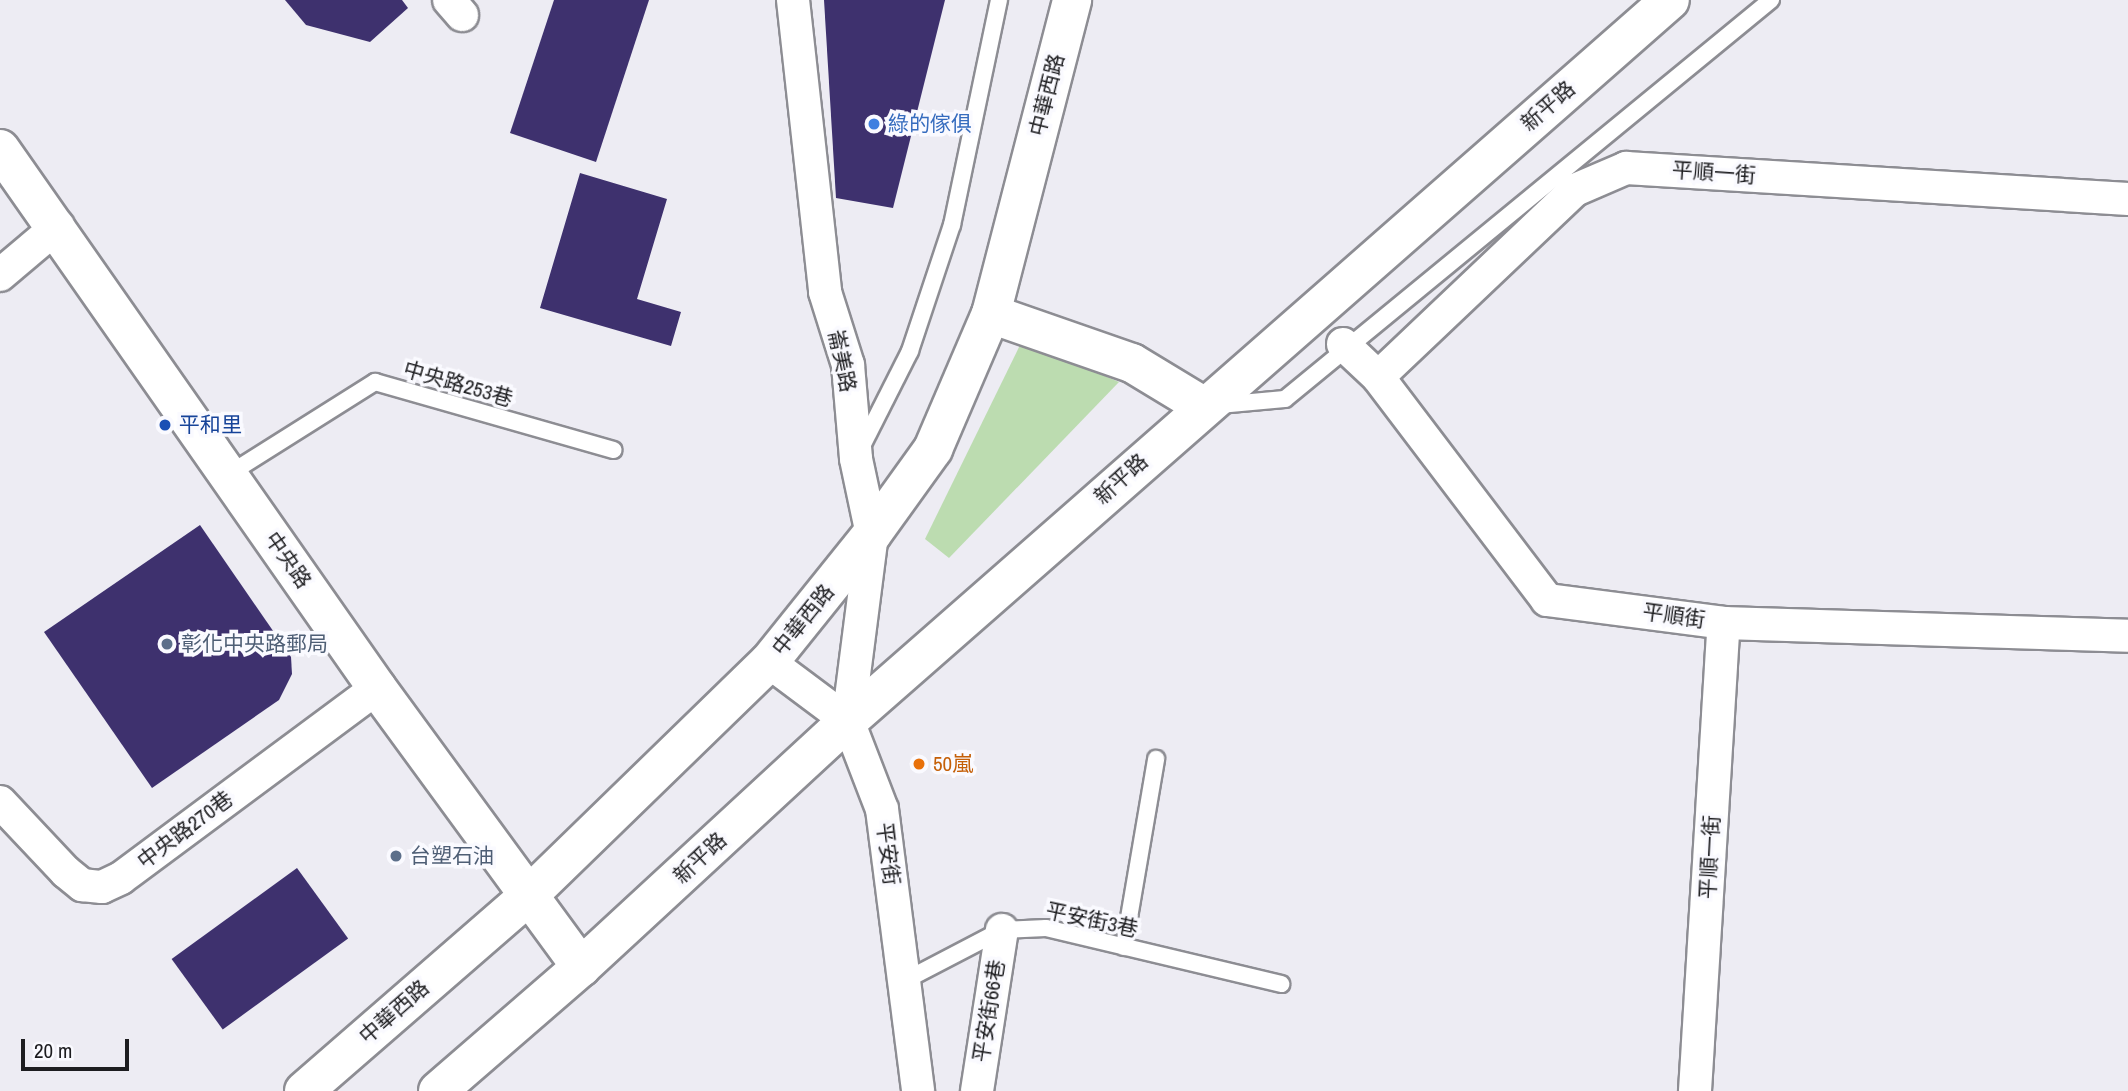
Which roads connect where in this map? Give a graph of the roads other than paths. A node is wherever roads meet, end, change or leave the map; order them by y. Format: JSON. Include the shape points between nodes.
{"nodes":[{"id":1,"x":793,"y":0,"type":"edge"},
{"id":2,"x":999,"y":0,"type":"edge"},
{"id":3,"x":1072,"y":0,"type":"edge"},
{"id":4,"x":1670,"y":0,"type":"edge"},
{"id":5,"x":1770,"y":0,"type":"edge"},
{"id":6,"x":0,"y":149,"type":"edge"},
{"id":7,"x":2128,"y":199,"type":"edge"},
{"id":8,"x":58,"y":226,"type":"junction"},
{"id":9,"x":0,"y":275,"type":"edge"},
{"id":10,"x":991,"y":314,"type":"junction"},
{"id":11,"x":1345,"y":346,"type":"junction"},
{"id":12,"x":1378,"y":377,"type":"junction"},
{"id":13,"x":1203,"y":406,"type":"junction"},
{"id":14,"x":614,"y":450,"type":"dead end"},
{"id":15,"x":856,"y":459,"type":"junction"},
{"id":16,"x":229,"y":474,"type":"junction"},
{"id":17,"x":873,"y":534,"type":"junction"},
{"id":18,"x":1724,"y":623,"type":"junction"},
{"id":19,"x":2128,"y":636,"type":"edge"},
{"id":20,"x":769,"y":662,"type":"junction"},
{"id":21,"x":377,"y":688,"type":"junction"},
{"id":22,"x":848,"y":720,"type":"junction"},
{"id":23,"x":1156,"y":759,"type":"dead end"},
{"id":24,"x":0,"y":802,"type":"edge"},
{"id":25,"x":527,"y":897,"type":"junction"},
{"id":26,"x":1002,"y":930,"type":"junction"},
{"id":27,"x":1124,"y":947,"type":"junction"},
{"id":28,"x":581,"y":967,"type":"junction"},
{"id":29,"x":904,"y":981,"type":"junction"},
{"id":30,"x":1281,"y":984,"type":"dead end"},
{"id":31,"x":304,"y":1091,"type":"edge"},
{"id":32,"x":438,"y":1091,"type":"edge"},
{"id":33,"x":918,"y":1091,"type":"edge"},
{"id":34,"x":977,"y":1091,"type":"edge"},
{"id":35,"x":1695,"y":1091,"type":"edge"}],
"edges":[{"from":1,"to":15,"type":"street","name":"崙美路","via":[[825,292],[848,365]]},
{"from":2,"to":15,"type":"lane","via":[[952,225],[910,351]]},
{"from":3,"to":10,"type":"main road","name":"中華西路"},
{"from":4,"to":13,"type":"main road","name":"新平路"},
{"from":5,"to":11,"type":"lane"},
{"from":6,"to":8,"type":"main road","name":"中央路"},
{"from":7,"to":12,"type":"street","name":"平順一街","via":[[1626,168],[1575,190]]},
{"from":8,"to":9,"type":"street"},
{"from":8,"to":16,"type":"main road","name":"中央路"},
{"from":10,"to":13,"type":"main road","via":[[1132,363]]},
{"from":10,"to":17,"type":"main road","name":"中華西路","via":[[933,449]]},
{"from":11,"to":12,"type":"street","name":"平順街"},
{"from":11,"to":13,"type":"lane","via":[[1285,398]]},
{"from":12,"to":18,"type":"street","name":"平順街","via":[[1547,600]]},
{"from":13,"to":22,"type":"main road","name":"新平路"},
{"from":14,"to":16,"type":"lane","name":"中央路253巷","via":[[375,382]]},
{"from":15,"to":17,"type":"street","name":"崙美路"},
{"from":16,"to":21,"type":"main road","name":"中央路"},
{"from":17,"to":20,"type":"main road","name":"中華西路"},
{"from":17,"to":22,"type":"street","name":"崙美路"},
{"from":18,"to":19,"type":"street","name":"平順街"},
{"from":18,"to":35,"type":"street","name":"平順一街"},
{"from":20,"to":22,"type":"street"},
{"from":20,"to":25,"type":"main road","name":"中華西路"},
{"from":21,"to":24,"type":"street","name":"中央路270巷","via":[[121,878],[102,887],[82,886]]},
{"from":21,"to":25,"type":"main road","name":"中央路"},
{"from":22,"to":28,"type":"main road","name":"新平路"},
{"from":22,"to":29,"type":"street","name":"平安街","via":[[882,808]]},
{"from":23,"to":27,"type":"lane"},
{"from":25,"to":28,"type":"main road","name":"中央路"},
{"from":25,"to":31,"type":"main road","name":"中華西路"},
{"from":26,"to":27,"type":"lane","name":"平安街3巷","via":[[1046,928]]},
{"from":26,"to":29,"type":"lane","name":"平安街3巷"},
{"from":26,"to":34,"type":"street","name":"平安街66巷"},
{"from":27,"to":30,"type":"lane","name":"平安街3巷"},
{"from":28,"to":32,"type":"main road"},
{"from":29,"to":33,"type":"street","name":"平安街"}]}
